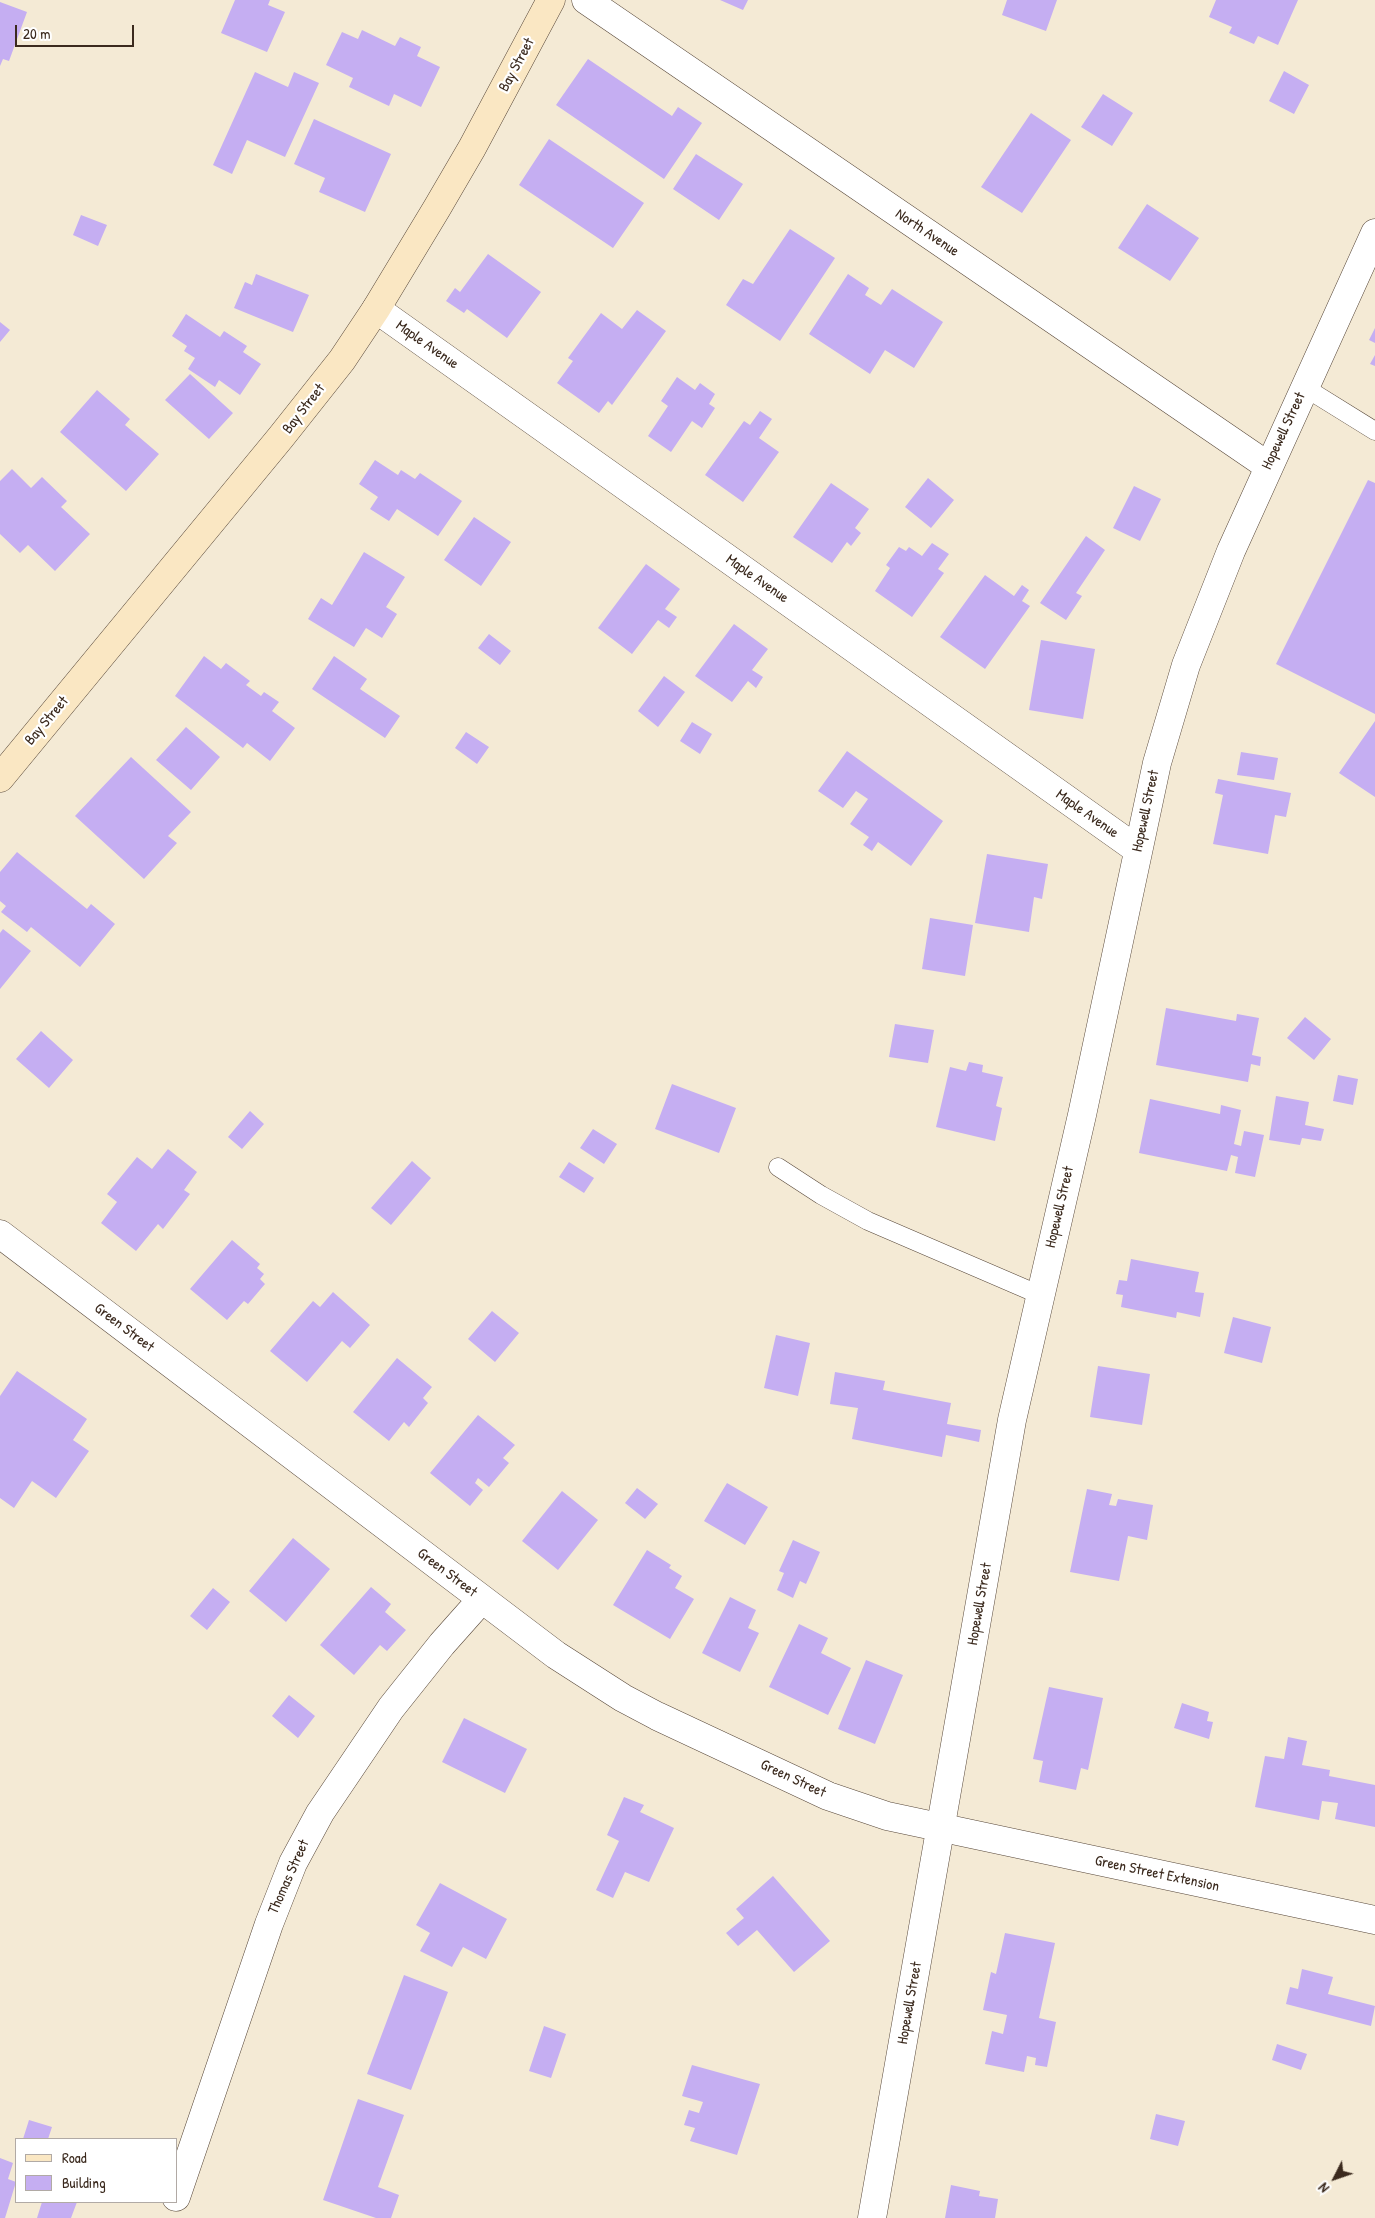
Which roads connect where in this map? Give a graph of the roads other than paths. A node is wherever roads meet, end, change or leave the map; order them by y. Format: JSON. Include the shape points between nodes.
{"nodes":[{"id":1,"x":551,"y":0,"type":"edge"},
{"id":2,"x":586,"y":0,"type":"edge"},
{"id":3,"x":1375,"y":233,"type":"edge"},
{"id":4,"x":376,"y":308,"type":"junction"},
{"id":5,"x":1304,"y":387,"type":"junction"},
{"id":6,"x":1375,"y":431,"type":"edge"},
{"id":7,"x":1268,"y":466,"type":"junction"},
{"id":8,"x":0,"y":778,"type":"edge"},
{"id":9,"x":1138,"y":850,"type":"junction"},
{"id":10,"x":778,"y":1167,"type":"dead end"},
{"id":11,"x":0,"y":1234,"type":"edge"},
{"id":12,"x":1040,"y":1295,"type":"junction"},
{"id":13,"x":482,"y":1600,"type":"junction"},
{"id":14,"x":940,"y":1828,"type":"junction"},
{"id":15,"x":1375,"y":1920,"type":"edge"},
{"id":16,"x":178,"y":2191,"type":"edge"},
{"id":17,"x":175,"y":2203,"type":"edge"},
{"id":18,"x":169,"y":2218,"type":"edge"},
{"id":19,"x":872,"y":2218,"type":"edge"}],
"edges":[{"from":1,"to":4,"type":"main road","name":"Bay Street","via":[[472,148]]},
{"from":2,"to":7,"type":"street","name":"North Avenue"},
{"from":3,"to":5,"type":"street","name":"Hopewell Street"},
{"from":4,"to":8,"type":"main road","name":"Bay Street","via":[[342,360],[287,430]]},
{"from":4,"to":9,"type":"street","name":"Maple Avenue"},
{"from":5,"to":6,"type":"lane"},
{"from":5,"to":7,"type":"street","name":"Hopewell Street"},
{"from":7,"to":9,"type":"street","name":"Hopewell Street","via":[[1186,665],[1159,755]]},
{"from":9,"to":12,"type":"street","name":"Hopewell Street"},
{"from":10,"to":12,"type":"lane","via":[[868,1221]]},
{"from":11,"to":13,"type":"street","name":"Green Street"},
{"from":12,"to":14,"type":"street","name":"Hopewell Street","via":[[1012,1420]]},
{"from":13,"to":14,"type":"street","name":"Green Street","via":[[556,1655],[657,1716],[828,1796],[887,1816]]},
{"from":13,"to":16,"type":"street","name":"Thomas Street","via":[[391,1708],[320,1813],[293,1863]]},
{"from":14,"to":15,"type":"street","name":"Green Street Extension"},
{"from":14,"to":19,"type":"street","name":"Hopewell Street"},
{"from":17,"to":18,"type":"street"}]}
